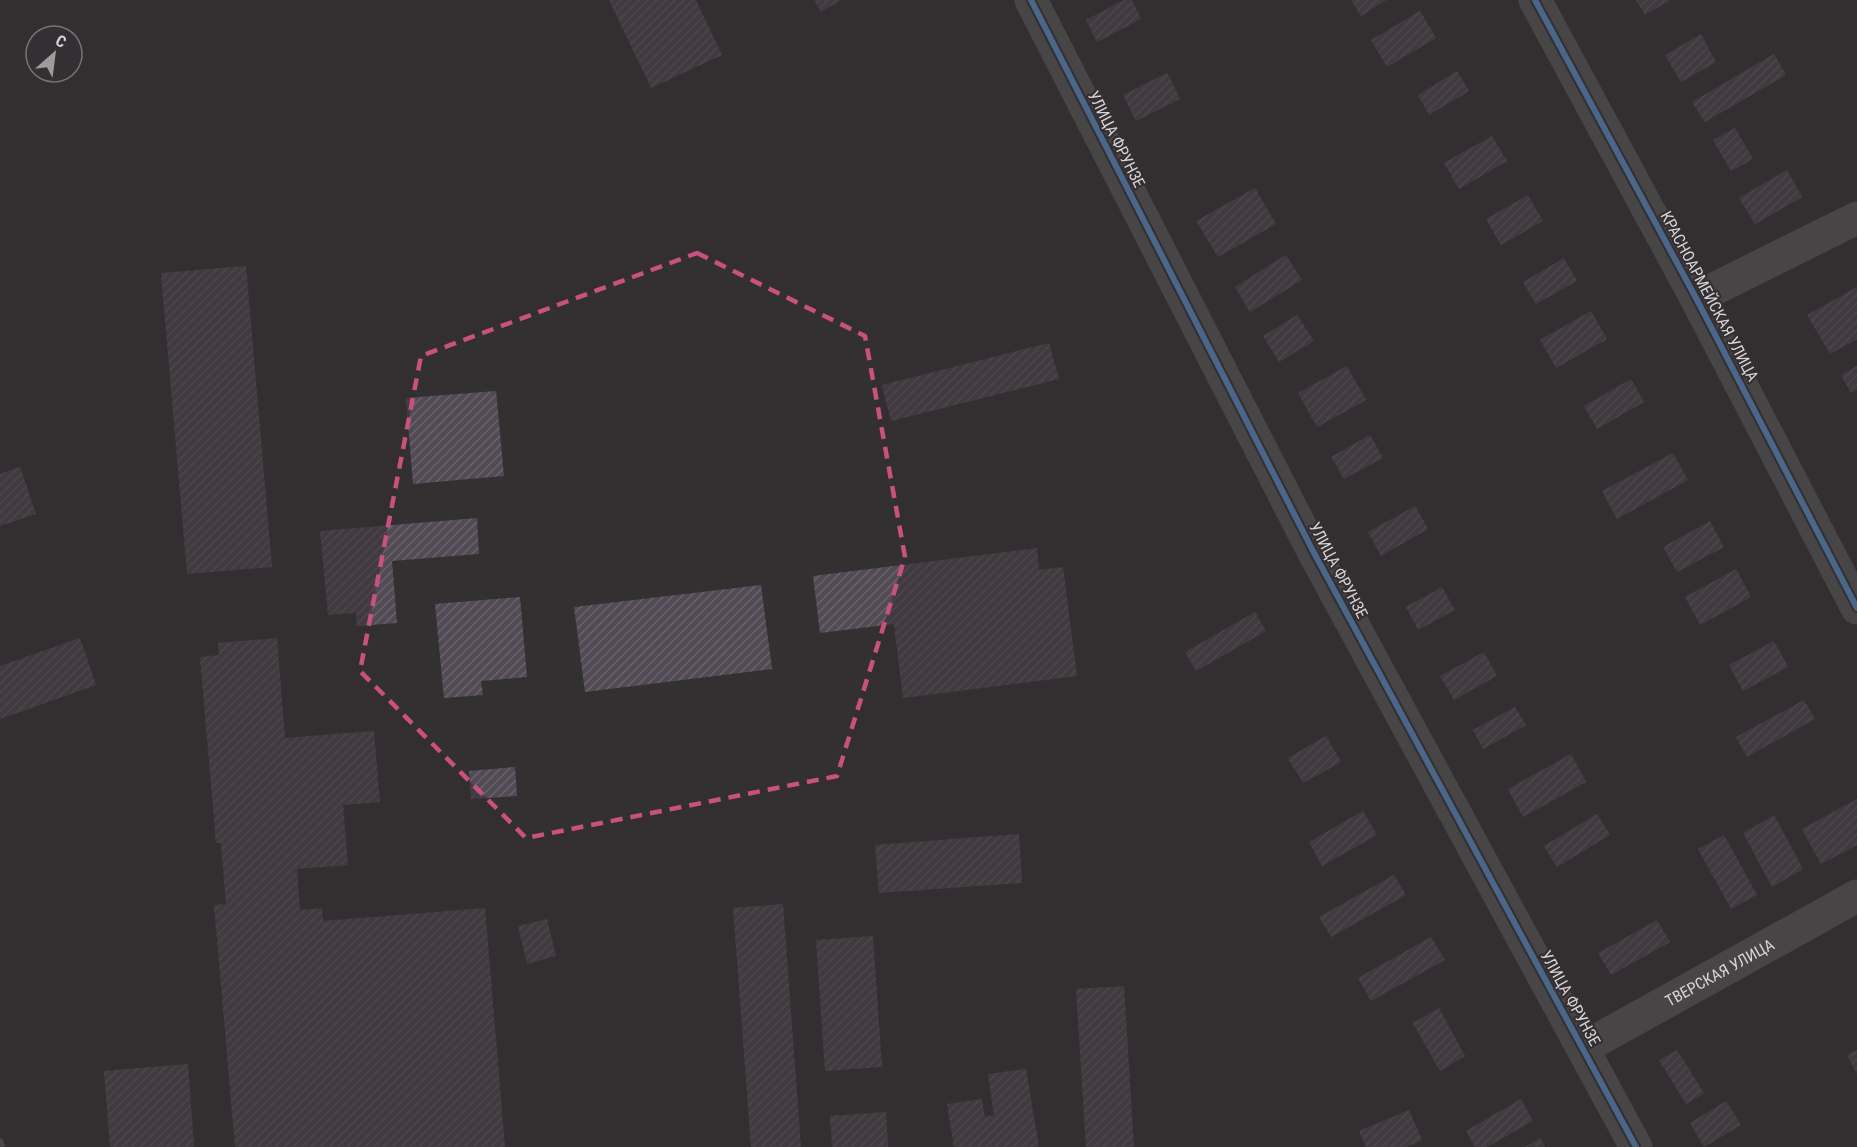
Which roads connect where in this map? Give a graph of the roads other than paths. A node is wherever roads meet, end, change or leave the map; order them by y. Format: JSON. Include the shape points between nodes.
{"nodes":[{"id":1,"x":1031,"y":0,"type":"edge"},
{"id":2,"x":1535,"y":0,"type":"edge"},
{"id":3,"x":1857,"y":218,"type":"edge"},
{"id":4,"x":1696,"y":298,"type":"junction"},
{"id":5,"x":1857,"y":608,"type":"edge"},
{"id":6,"x":1857,"y":896,"type":"edge"},
{"id":7,"x":1583,"y":1048,"type":"junction"},
{"id":8,"x":1636,"y":1147,"type":"edge"}],
"edges":[{"from":1,"to":7,"type":"street","name":"УЛИЦА ФРУНЗЕ","via":[[1313,551]]},
{"from":2,"to":4,"type":"street","name":"КРАСНОАРМЕЙСКАЯ УЛИЦА"},
{"from":3,"to":4,"type":"street"},
{"from":4,"to":5,"type":"street","name":"КРАСНОАРМЕЙСКАЯ УЛИЦА"},
{"from":6,"to":7,"type":"street","name":"ТВЕРСКАЯ УЛИЦА"},
{"from":7,"to":8,"type":"street","name":"УЛИЦА ФРУНЗЕ"}]}
